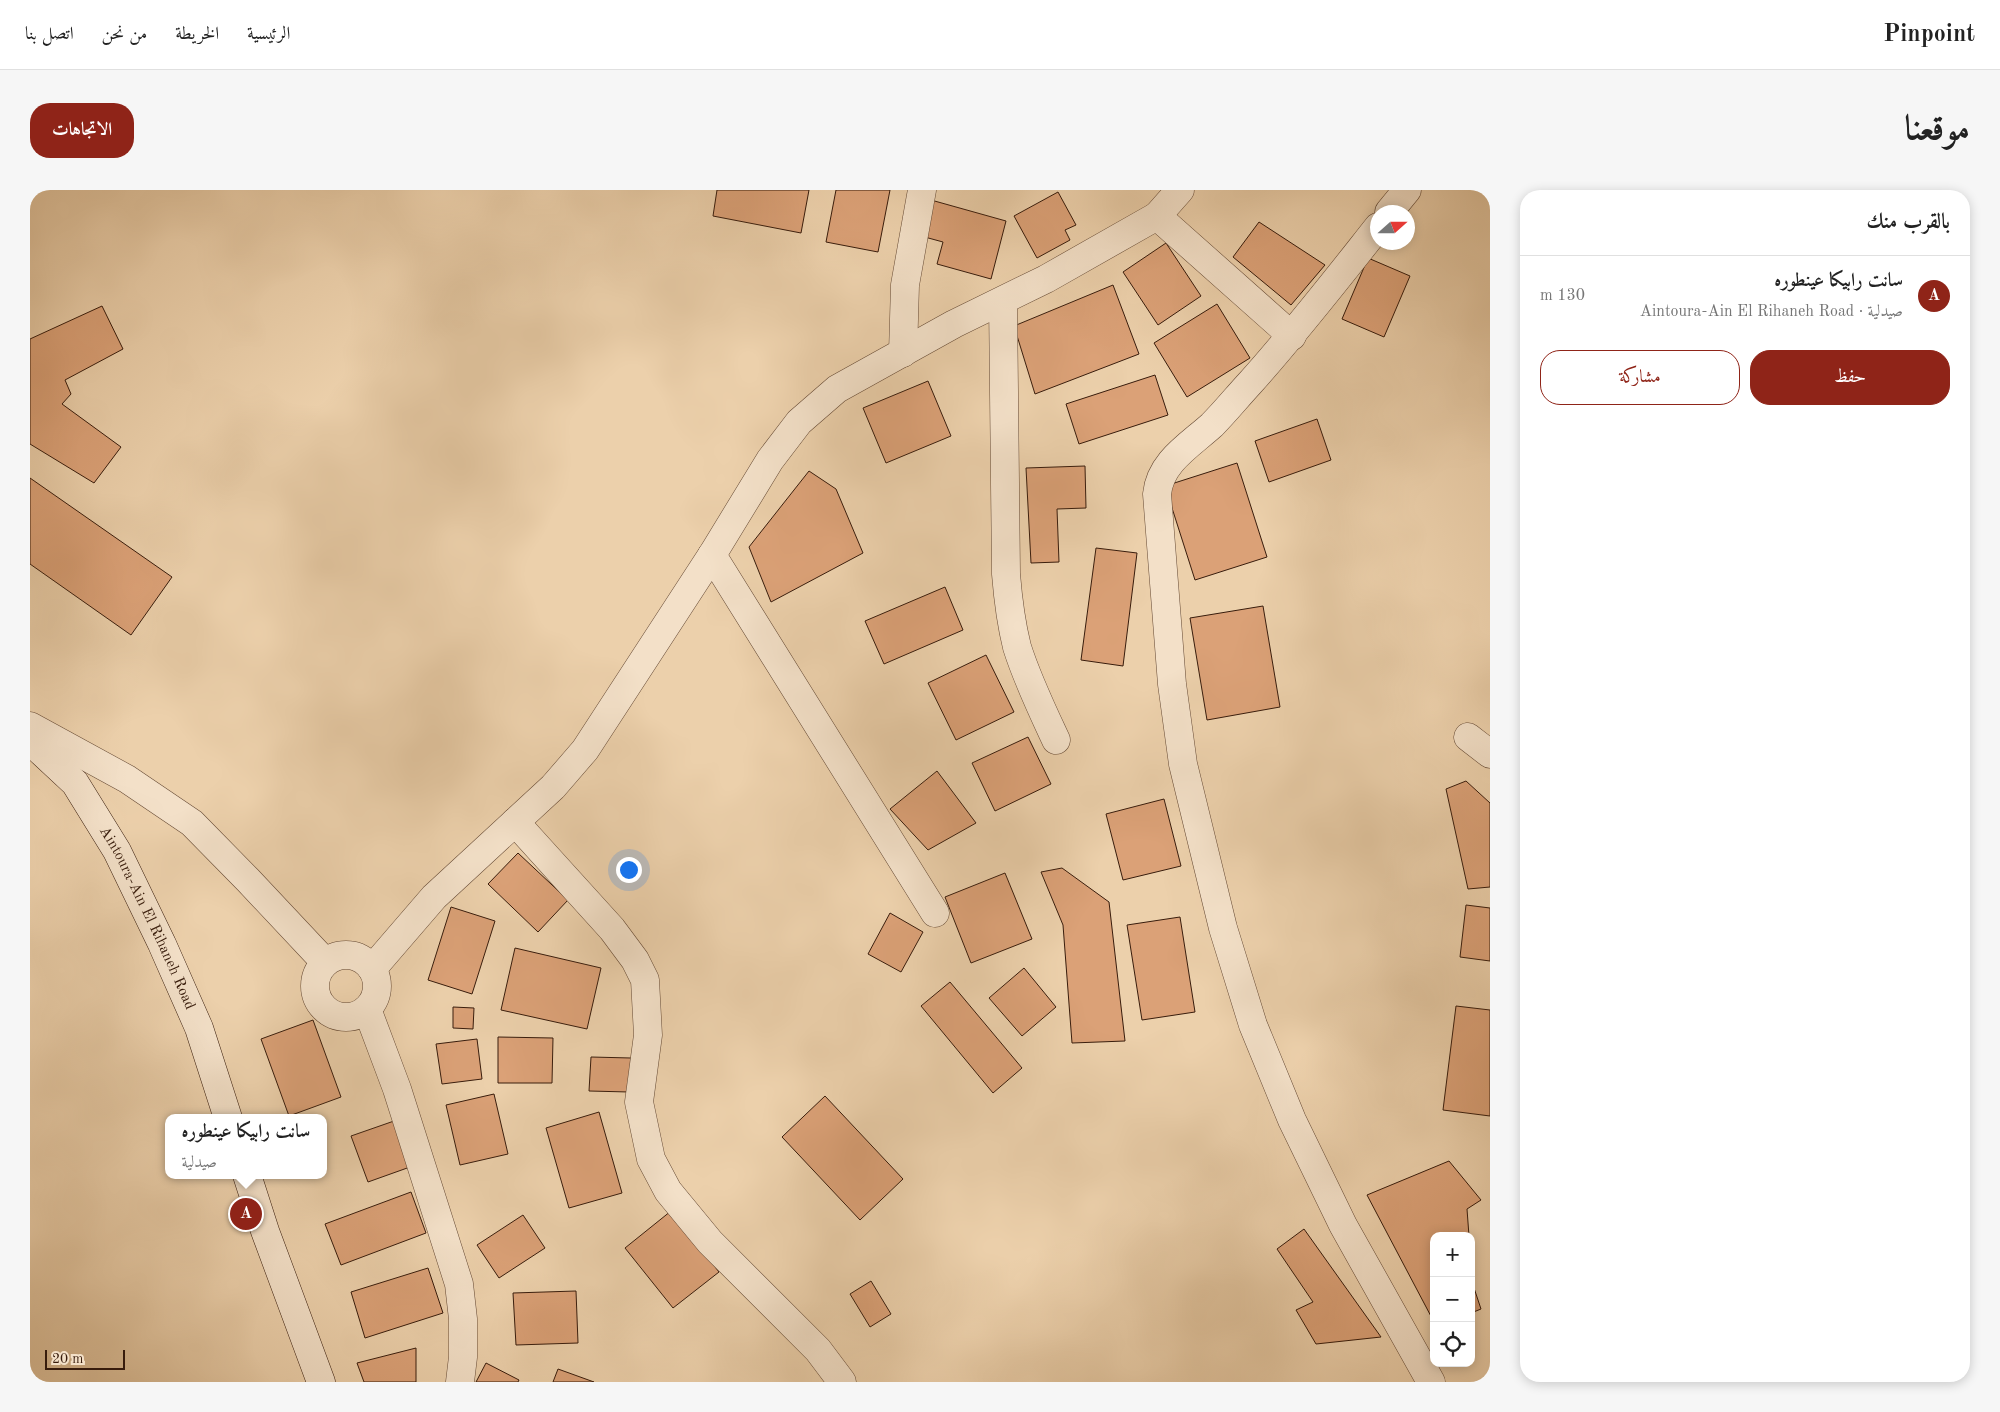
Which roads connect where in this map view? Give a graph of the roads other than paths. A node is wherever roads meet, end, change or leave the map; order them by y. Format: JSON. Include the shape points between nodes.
{"nodes":[{"id":1,"x":922,"y":190,"type":"edge"},
{"id":2,"x":1180,"y":190,"type":"edge"},
{"id":3,"x":1407,"y":190,"type":"edge"},
{"id":4,"x":1395,"y":205,"type":"edge"},
{"id":5,"x":1157,"y":216,"type":"junction"},
{"id":6,"x":1370,"y":237,"type":"edge"},
{"id":7,"x":1002,"y":301,"type":"junction"},
{"id":8,"x":1292,"y":336,"type":"junction"},
{"id":9,"x":903,"y":353,"type":"junction"},
{"id":10,"x":712,"y":555,"type":"junction"},
{"id":11,"x":30,"y":726,"type":"edge"},
{"id":12,"x":1468,"y":737,"type":"dead end"},
{"id":13,"x":1056,"y":740,"type":"dead end"},
{"id":14,"x":30,"y":741,"type":"edge"},
{"id":15,"x":1490,"y":754,"type":"edge"},
{"id":16,"x":515,"y":822,"type":"junction"},
{"id":17,"x":935,"y":913,"type":"dead end"},
{"id":18,"x":325,"y":962,"type":"junction"},
{"id":19,"x":372,"y":969,"type":"junction"},
{"id":20,"x":367,"y":1009,"type":"junction"},
{"id":21,"x":227,"y":1114,"type":"edge"},
{"id":22,"x":248,"y":1179,"type":"edge"},
{"id":23,"x":321,"y":1382,"type":"edge"},
{"id":24,"x":460,"y":1382,"type":"edge"},
{"id":25,"x":842,"y":1382,"type":"edge"},
{"id":26,"x":1431,"y":1382,"type":"edge"}],
"edges":[{"from":1,"to":9,"type":"street","via":[[905,285]]},
{"from":2,"to":5,"type":"street"},
{"from":3,"to":4,"type":"street"},
{"from":5,"to":7,"type":"street"},
{"from":5,"to":8,"type":"street"},
{"from":6,"to":8,"type":"street"},
{"from":7,"to":9,"type":"street"},
{"from":7,"to":13,"type":"street","via":[[1008,601],[1018,648]]},
{"from":8,"to":26,"type":"street","via":[[1213,424],[1177,455],[1158,482],[1173,693],[1185,774],[1223,928],[1253,1025],[1292,1120],[1343,1225]]},
{"from":9,"to":10,"type":"street","via":[[837,389],[800,422],[770,460]]},
{"from":10,"to":16,"type":"street","via":[[585,750],[553,787]]},
{"from":10,"to":17,"type":"street"},
{"from":11,"to":18,"type":"street","via":[[128,778],[192,823]]},
{"from":12,"to":15,"type":"street"},
{"from":14,"to":21,"type":"street","name":"Aintoura-Ain El Rihaneh Road","via":[[75,782],[117,851],[199,1028]]},
{"from":16,"to":19,"type":"street","via":[[434,897]]},
{"from":16,"to":25,"type":"street","via":[[612,929],[645,980],[648,1035],[639,1102],[651,1159],[668,1191],[710,1242],[818,1350]]},
{"from":18,"to":19,"type":"street","via":[[344,954],[356,956]]},
{"from":18,"to":20,"type":"street","via":[[318,971],[315,987],[319,1002],[326,1010],[336,1016],[347,1017]]},
{"from":19,"to":20,"type":"street","via":[[377,990]]},
{"from":20,"to":24,"type":"street","via":[[397,1089],[459,1284],[463,1318]]},
{"from":22,"to":23,"type":"street","via":[[264,1231]]}]}
